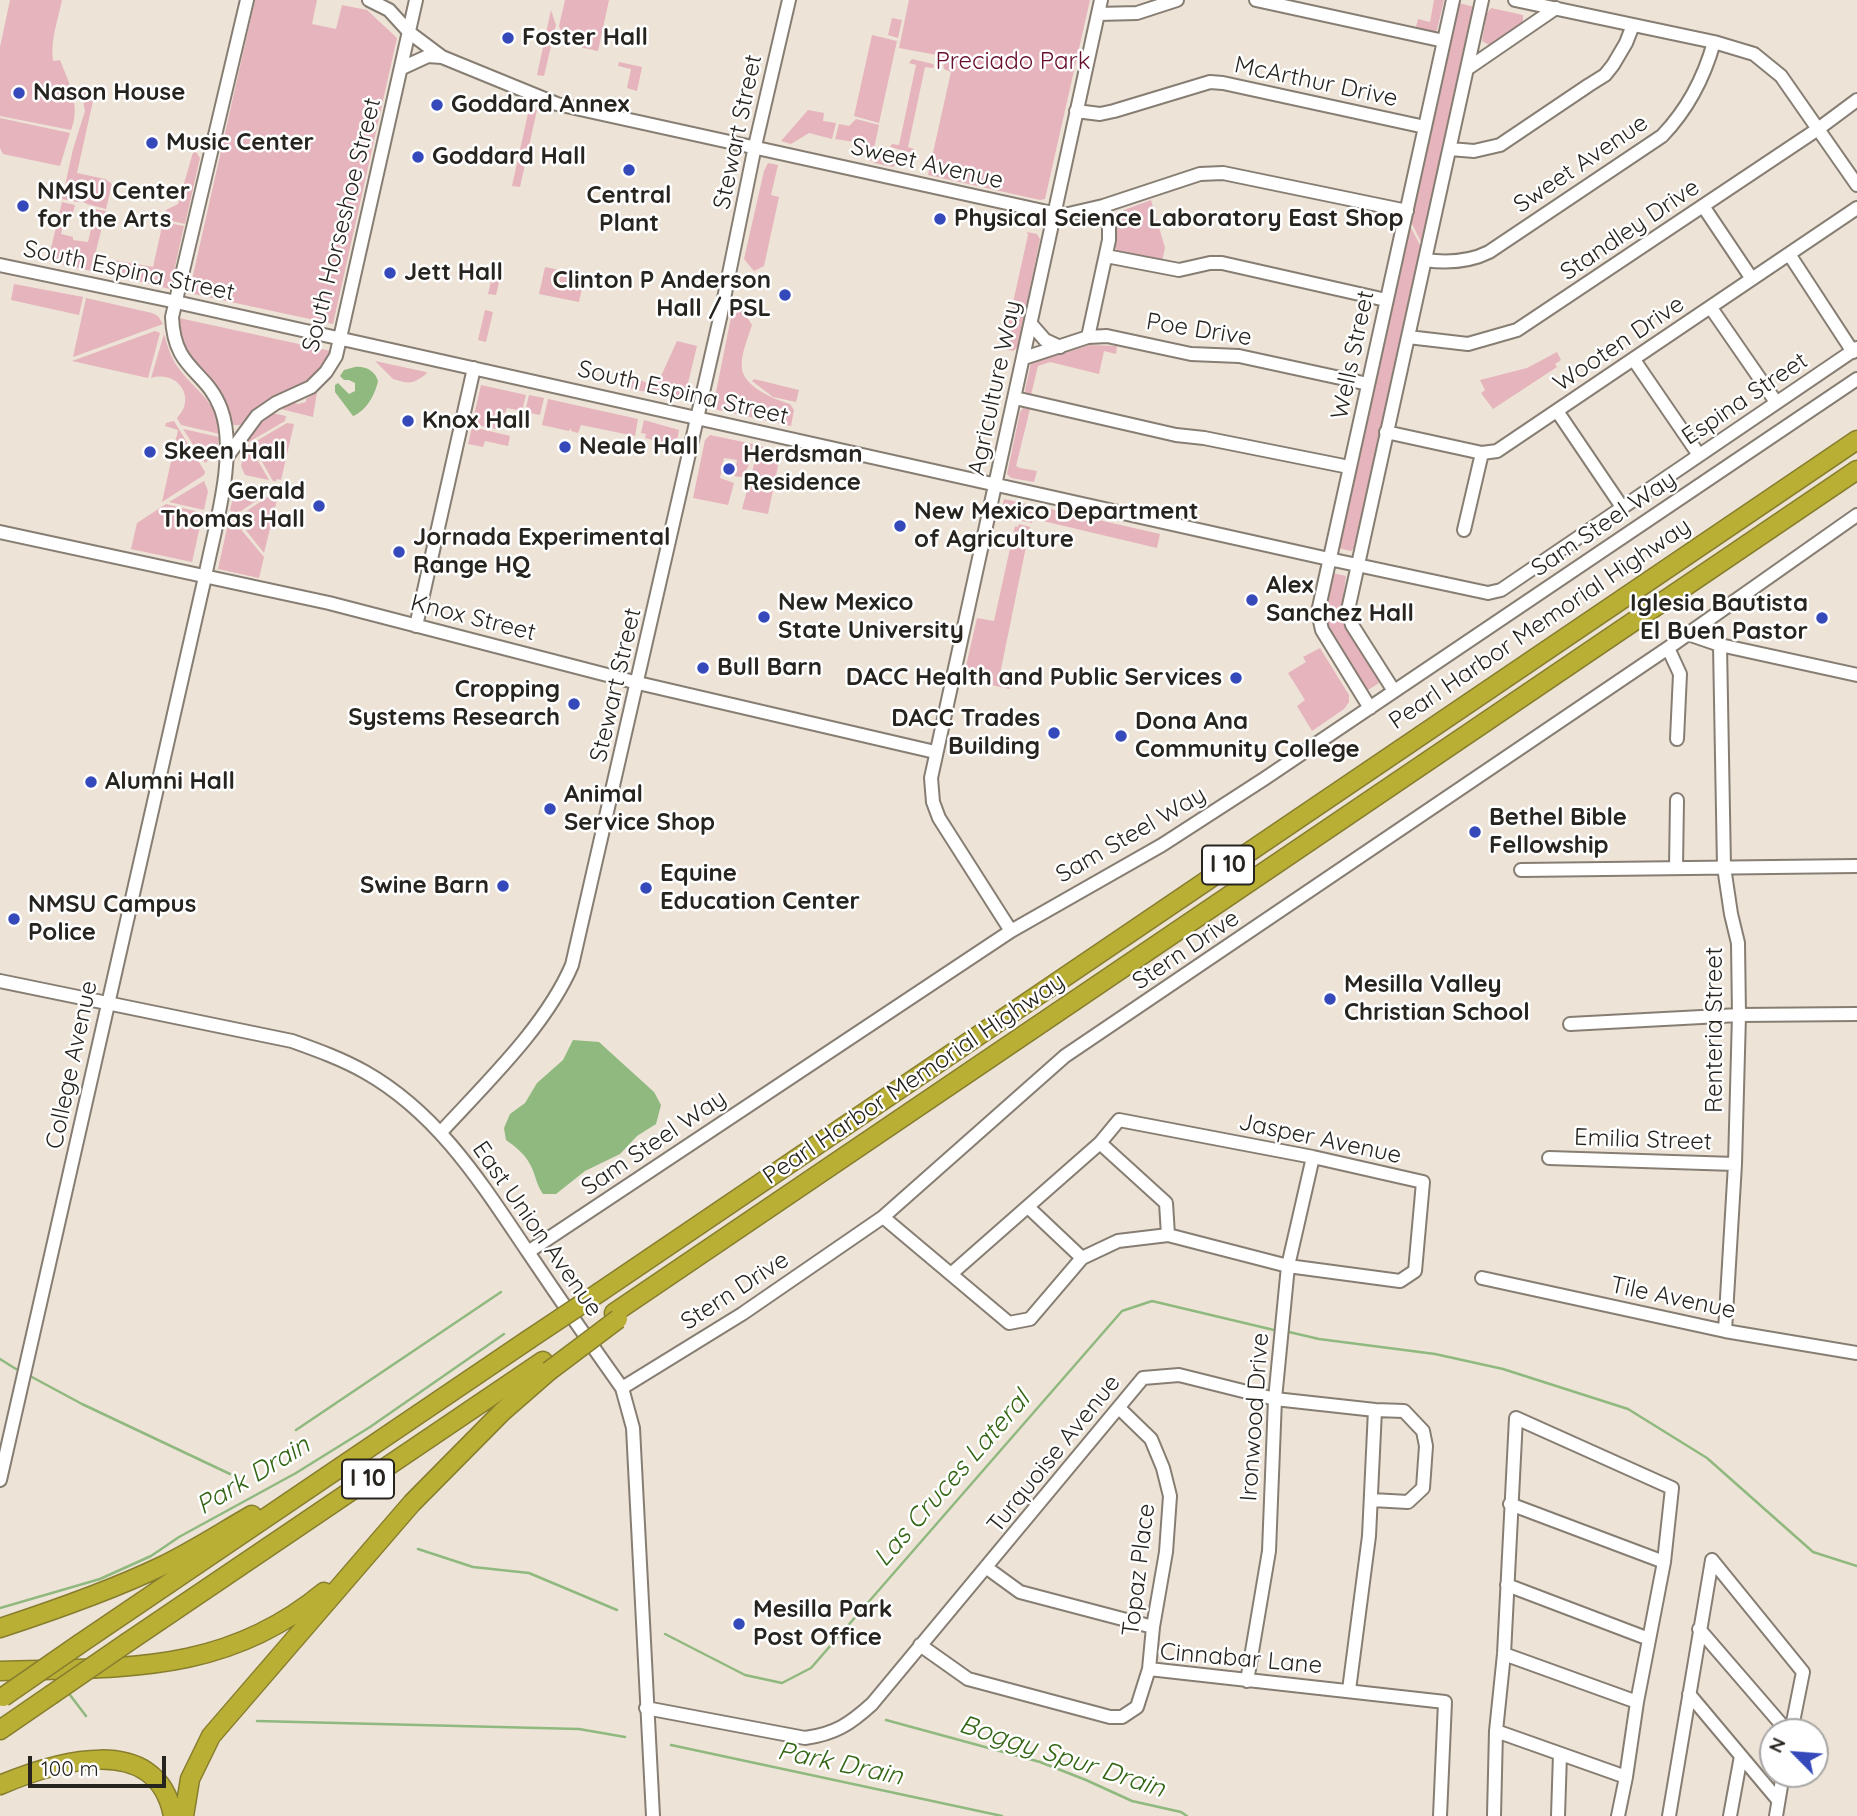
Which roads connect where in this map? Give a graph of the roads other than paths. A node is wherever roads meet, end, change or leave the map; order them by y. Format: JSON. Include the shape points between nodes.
{"nodes":[{"id":1,"x":247,"y":0,"type":"edge"},
{"id":2,"x":369,"y":0,"type":"edge"},
{"id":3,"x":416,"y":0,"type":"edge"},
{"id":4,"x":789,"y":0,"type":"edge"},
{"id":5,"x":1101,"y":0,"type":"edge"},
{"id":6,"x":1177,"y":0,"type":"edge"},
{"id":7,"x":1256,"y":0,"type":"edge"},
{"id":8,"x":1453,"y":0,"type":"edge"},
{"id":9,"x":1482,"y":0,"type":"edge"},
{"id":10,"x":1515,"y":0,"type":"edge"},
{"id":11,"x":1556,"y":8,"type":"junction"},
{"id":12,"x":1098,"y":14,"type":"junction"},
{"id":13,"x":1633,"y":25,"type":"junction"},
{"id":14,"x":410,"y":33,"type":"junction"},
{"id":15,"x":1444,"y":41,"type":"junction"},
{"id":16,"x":1714,"y":42,"type":"junction"},
{"id":17,"x":442,"y":57,"type":"junction"},
{"id":18,"x":402,"y":68,"type":"junction"},
{"id":19,"x":1467,"y":69,"type":"junction"},
{"id":20,"x":1857,"y":100,"type":"edge"},
{"id":21,"x":1076,"y":111,"type":"junction"},
{"id":22,"x":1425,"y":127,"type":"junction"},
{"id":23,"x":1818,"y":129,"type":"junction"},
{"id":24,"x":755,"y":146,"type":"junction"},
{"id":25,"x":1450,"y":149,"type":"junction"},
{"id":26,"x":1857,"y":185,"type":"edge"},
{"id":27,"x":1103,"y":205,"type":"junction"},
{"id":28,"x":1703,"y":206,"type":"junction"},
{"id":29,"x":1857,"y":208,"type":"edge"},
{"id":30,"x":1407,"y":211,"type":"junction"},
{"id":31,"x":1053,"y":214,"type":"junction"},
{"id":32,"x":1789,"y":254,"type":"junction"},
{"id":33,"x":1105,"y":256,"type":"junction"},
{"id":34,"x":1426,"y":260,"type":"junction"},
{"id":35,"x":0,"y":265,"type":"edge"},
{"id":36,"x":1752,"y":279,"type":"junction"},
{"id":37,"x":1386,"y":300,"type":"junction"},
{"id":38,"x":176,"y":302,"type":"junction"},
{"id":39,"x":1711,"y":308,"type":"junction"},
{"id":40,"x":1031,"y":324,"type":"junction"},
{"id":41,"x":1088,"y":337,"type":"junction"},
{"id":42,"x":1408,"y":337,"type":"junction"},
{"id":43,"x":341,"y":339,"type":"junction"},
{"id":44,"x":1060,"y":347,"type":"junction"},
{"id":45,"x":1855,"y":350,"type":"edge"},
{"id":46,"x":1024,"y":358,"type":"junction"},
{"id":47,"x":1634,"y":360,"type":"junction"},
{"id":48,"x":474,"y":368,"type":"junction"},
{"id":49,"x":1857,"y":379,"type":"edge"},
{"id":50,"x":1368,"y":384,"type":"junction"},
{"id":51,"x":1015,"y":398,"type":"junction"},
{"id":52,"x":1776,"y":402,"type":"junction"},
{"id":53,"x":1558,"y":411,"type":"junction"},
{"id":54,"x":697,"y":418,"type":"junction"},
{"id":55,"x":1387,"y":432,"type":"junction"},
{"id":56,"x":1857,"y":440,"type":"edge"},
{"id":57,"x":1482,"y":453,"type":"junction"},
{"id":58,"x":229,"y":454,"type":"junction"},
{"id":59,"x":1699,"y":455,"type":"junction"},
{"id":60,"x":1349,"y":467,"type":"junction"},
{"id":61,"x":1857,"y":470,"type":"edge"},
{"id":62,"x":996,"y":484,"type":"junction"},
{"id":63,"x":1622,"y":507,"type":"junction"},
{"id":64,"x":1857,"y":515,"type":"edge"},
{"id":65,"x":1464,"y":530,"type":"dead end"},
{"id":66,"x":0,"y":532,"type":"edge"},
{"id":67,"x":1329,"y":559,"type":"junction"},
{"id":68,"x":1357,"y":565,"type":"junction"},
{"id":69,"x":205,"y":577,"type":"junction"},
{"id":70,"x":416,"y":626,"type":"junction"},
{"id":71,"x":1688,"y":634,"type":"junction"},
{"id":72,"x":1720,"y":645,"type":"junction"},
{"id":73,"x":1668,"y":648,"type":"junction"},
{"id":74,"x":1857,"y":675,"type":"edge"},
{"id":75,"x":638,"y":682,"type":"junction"},
{"id":76,"x":1394,"y":691,"type":"junction"},
{"id":77,"x":1370,"y":708,"type":"junction"},
{"id":78,"x":1677,"y":739,"type":"dead end"},
{"id":79,"x":935,"y":752,"type":"junction"},
{"id":80,"x":1676,"y":800,"type":"dead end"},
{"id":81,"x":1857,"y":866,"type":"edge"},
{"id":82,"x":1724,"y":867,"type":"junction"},
{"id":83,"x":1676,"y":869,"type":"junction"},
{"id":84,"x":1521,"y":870,"type":"dead end"},
{"id":85,"x":1011,"y":931,"type":"junction"},
{"id":86,"x":0,"y":981,"type":"edge"},
{"id":87,"x":107,"y":1003,"type":"junction"},
{"id":88,"x":1857,"y":1014,"type":"edge"},
{"id":89,"x":1740,"y":1015,"type":"junction"},
{"id":90,"x":1570,"y":1024,"type":"dead end"},
{"id":91,"x":441,"y":1132,"type":"junction"},
{"id":92,"x":1100,"y":1143,"type":"junction"},
{"id":93,"x":1313,"y":1157,"type":"junction"},
{"id":94,"x":1549,"y":1157,"type":"dead end"},
{"id":95,"x":1734,"y":1164,"type":"junction"},
{"id":96,"x":1028,"y":1207,"type":"junction"},
{"id":97,"x":883,"y":1217,"type":"junction"},
{"id":98,"x":1168,"y":1235,"type":"junction"},
{"id":99,"x":528,"y":1252,"type":"junction"},
{"id":100,"x":1082,"y":1258,"type":"junction"},
{"id":101,"x":1288,"y":1266,"type":"junction"},
{"id":102,"x":951,"y":1274,"type":"junction"},
{"id":103,"x":1482,"y":1278,"type":"dead end"},
{"id":104,"x":1725,"y":1331,"type":"junction"},
{"id":105,"x":1857,"y":1353,"type":"edge"},
{"id":106,"x":546,"y":1366,"type":"junction"},
{"id":107,"x":622,"y":1388,"type":"junction"},
{"id":108,"x":1275,"y":1399,"type":"junction"},
{"id":109,"x":1119,"y":1408,"type":"junction"},
{"id":110,"x":1375,"y":1410,"type":"junction"},
{"id":111,"x":397,"y":1430,"type":"junction"},
{"id":112,"x":0,"y":1480,"type":"edge"},
{"id":113,"x":1372,"y":1500,"type":"junction"},
{"id":114,"x":1510,"y":1504,"type":"junction"},
{"id":115,"x":401,"y":1516,"type":"junction"},
{"id":116,"x":1664,"y":1562,"type":"junction"},
{"id":117,"x":987,"y":1568,"type":"junction"},
{"id":118,"x":1507,"y":1585,"type":"junction"},
{"id":119,"x":1153,"y":1627,"type":"junction"},
{"id":120,"x":0,"y":1628,"type":"edge"},
{"id":121,"x":1699,"y":1629,"type":"junction"},
{"id":122,"x":1649,"y":1639,"type":"junction"},
{"id":123,"x":920,"y":1645,"type":"junction"},
{"id":124,"x":1504,"y":1654,"type":"junction"},
{"id":125,"x":1149,"y":1669,"type":"junction"},
{"id":126,"x":0,"y":1671,"type":"edge"},
{"id":127,"x":1247,"y":1681,"type":"junction"},
{"id":128,"x":1349,"y":1690,"type":"junction"},
{"id":129,"x":1689,"y":1694,"type":"junction"},
{"id":130,"x":1,"y":1698,"type":"edge"},
{"id":131,"x":1637,"y":1702,"type":"junction"},
{"id":132,"x":646,"y":1708,"type":"junction"},
{"id":133,"x":1778,"y":1718,"type":"edge"},
{"id":134,"x":1793,"y":1718,"type":"edge"},
{"id":135,"x":0,"y":1730,"type":"edge"},
{"id":136,"x":1496,"y":1731,"type":"junction"},
{"id":137,"x":1560,"y":1754,"type":"junction"},
{"id":138,"x":1741,"y":1756,"type":"junction"},
{"id":139,"x":1626,"y":1777,"type":"junction"},
{"id":140,"x":0,"y":1785,"type":"edge"},
{"id":141,"x":1780,"y":1788,"type":"edge"},
{"id":142,"x":1778,"y":1800,"type":"junction"},
{"id":143,"x":173,"y":1816,"type":"edge"},
{"id":144,"x":184,"y":1816,"type":"edge"},
{"id":145,"x":653,"y":1816,"type":"edge"},
{"id":146,"x":1440,"y":1816,"type":"edge"},
{"id":147,"x":1494,"y":1816,"type":"edge"},
{"id":148,"x":1558,"y":1816,"type":"edge"},
{"id":149,"x":1618,"y":1816,"type":"edge"},
{"id":150,"x":1669,"y":1816,"type":"edge"},
{"id":151,"x":1730,"y":1816,"type":"edge"},
{"id":152,"x":1776,"y":1816,"type":"edge"}],
"edges":[{"from":1,"to":38,"type":"street"},
{"from":2,"to":14,"type":"street","name":"Sweet Avenue","via":[[389,10]]},
{"from":3,"to":14,"type":"street","name":"South Horseshoe Street"},
{"from":4,"to":24,"type":"street","name":"Stewart Street"},
{"from":5,"to":12,"type":"street","name":"Agriculture Way"},
{"from":6,"to":12,"type":"street","via":[[1137,13]]},
{"from":7,"to":15,"type":"street"},
{"from":8,"to":15,"type":"street","name":"Wells Street"},
{"from":9,"to":19,"type":"street","name":"Wells Street"},
{"from":10,"to":11,"type":"street"},
{"from":11,"to":13,"type":"street"},
{"from":11,"to":19,"type":"street"},
{"from":12,"to":21,"type":"street","name":"Agriculture Way"},
{"from":13,"to":16,"type":"street"},
{"from":13,"to":25,"type":"street","via":[[1605,75],[1500,145],[1474,151]]},
{"from":14,"to":17,"type":"street","name":"Sweet Avenue"},
{"from":14,"to":18,"type":"street","name":"South Horseshoe Street"},
{"from":15,"to":22,"type":"street","name":"Wells Street"},
{"from":16,"to":23,"type":"street","via":[[1744,50],[1769,64]]},
{"from":16,"to":34,"type":"street","name":"Sweet Avenue","via":[[1697,89],[1662,136],[1489,252],[1473,259]]},
{"from":17,"to":18,"type":"street","via":[[428,57]]},
{"from":17,"to":24,"type":"street","name":"Sweet Avenue","via":[[556,104]]},
{"from":18,"to":43,"type":"street","name":"South Horseshoe Street"},
{"from":19,"to":25,"type":"street","name":"Wells Street"},
{"from":20,"to":23,"type":"street","name":"Standley Drive"},
{"from":21,"to":22,"type":"street","name":"McArthur Drive","via":[[1114,111],[1210,82]]},
{"from":21,"to":31,"type":"street","name":"Agriculture Way"},
{"from":22,"to":30,"type":"street","name":"Wells Street"},
{"from":23,"to":26,"type":"street"},
{"from":23,"to":28,"type":"street","name":"Standley Drive"},
{"from":24,"to":31,"type":"street","name":"Sweet Avenue"},
{"from":24,"to":54,"type":"street","name":"Stewart Street"},
{"from":25,"to":34,"type":"street","name":"Wells Street"},
{"from":27,"to":30,"type":"street","name":"Sweet Avenue","via":[[1200,174],[1223,173]]},
{"from":27,"to":31,"type":"street","name":"Sweet Avenue"},
{"from":27,"to":33,"type":"street","via":[[1109,227]]},
{"from":28,"to":36,"type":"street"},
{"from":28,"to":42,"type":"street","name":"Standley Drive","via":[[1517,330],[1468,344]]},
{"from":29,"to":32,"type":"street","name":"Wooten Drive"},
{"from":30,"to":37,"type":"street","name":"Wells Street"},
{"from":31,"to":40,"type":"street","name":"Agriculture Way"},
{"from":32,"to":36,"type":"street","name":"Wooten Drive"},
{"from":32,"to":45,"type":"street"},
{"from":33,"to":37,"type":"street","via":[[1179,270],[1222,263]]},
{"from":33,"to":41,"type":"street"},
{"from":34,"to":42,"type":"street","name":"Wells Street"},
{"from":35,"to":38,"type":"street","name":"South Espina Street"},
{"from":36,"to":39,"type":"street","name":"Wooten Drive"},
{"from":37,"to":50,"type":"street","name":"Wells Street"},
{"from":38,"to":43,"type":"street","name":"South Espina Street"},
{"from":38,"to":58,"type":"street","via":[[176,345],[221,407]]},
{"from":39,"to":47,"type":"street","name":"Wooten Drive"},
{"from":39,"to":52,"type":"street"},
{"from":40,"to":44,"type":"street","via":[[1045,340]]},
{"from":40,"to":46,"type":"street","name":"Agriculture Way"},
{"from":41,"to":44,"type":"street","name":"Poe Drive"},
{"from":41,"to":50,"type":"street","name":"Poe Drive","via":[[1117,337],[1200,355],[1230,354]]},
{"from":42,"to":55,"type":"street","name":"Wells Street"},
{"from":43,"to":48,"type":"street","name":"South Espina Street"},
{"from":43,"to":58,"type":"street","name":"South Horseshoe Street","via":[[326,372],[311,387],[257,416]]},
{"from":44,"to":46,"type":"street","name":"Poe Drive"},
{"from":45,"to":52,"type":"street","name":"Espina Street"},
{"from":46,"to":51,"type":"street","name":"Agriculture Way"},
{"from":47,"to":53,"type":"street","name":"Wooten Drive"},
{"from":47,"to":59,"type":"street"},
{"from":48,"to":54,"type":"street","name":"South Espina Street"},
{"from":48,"to":70,"type":"street"},
{"from":49,"to":76,"type":"street","name":"Sam Steel Way"},
{"from":50,"to":60,"type":"street","name":"Wells Street"},
{"from":51,"to":60,"type":"street","via":[[1176,435]]},
{"from":51,"to":62,"type":"street","name":"Agriculture Way"},
{"from":52,"to":59,"type":"street","name":"Espina Street"},
{"from":53,"to":57,"type":"street","name":"Wooten Drive","via":[[1497,451]]},
{"from":53,"to":63,"type":"street"},
{"from":54,"to":62,"type":"street","name":"South Espina Street"},
{"from":54,"to":75,"type":"street","name":"Stewart Street"},
{"from":55,"to":57,"type":"street"},
{"from":55,"to":68,"type":"street","name":"Wells Street"},
{"from":56,"to":111,"type":"highway","name":"Pearl Harbor Memorial Highway","number":"I 10","bridge":true},
{"from":57,"to":65,"type":"street"},
{"from":58,"to":69,"type":"street","name":"College Avenue"},
{"from":59,"to":63,"type":"street","name":"Espina Street"},
{"from":60,"to":67,"type":"street","name":"Wells Street"},
{"from":61,"to":106,"type":"highway","name":"Pearl Harbor Memorial Highway","number":"I 10","via":[[808,1181]]},
{"from":62,"to":67,"type":"street","name":"South Espina Street"},
{"from":62,"to":79,"type":"street","name":"Agriculture Way"},
{"from":63,"to":68,"type":"street","name":"Espina Street","via":[[1494,593]]},
{"from":64,"to":71,"type":"street","name":"Stern Drive"},
{"from":66,"to":69,"type":"street","name":"Knox Street"},
{"from":67,"to":68,"type":"street","name":"South Espina Street"},
{"from":67,"to":77,"type":"street","name":"Wells Street","via":[[1320,624]]},
{"from":68,"to":76,"type":"street","name":"Wells Street","via":[[1348,618]]},
{"from":69,"to":70,"type":"street","name":"Knox Street"},
{"from":69,"to":87,"type":"street","name":"College Avenue"},
{"from":70,"to":75,"type":"street","name":"Knox Street"},
{"from":71,"to":72,"type":"street"},
{"from":71,"to":73,"type":"street","name":"Stern Drive"},
{"from":72,"to":74,"type":"street"},
{"from":72,"to":82,"type":"street","name":"Renteria Street"},
{"from":73,"to":78,"type":"street","via":[[1679,674]]},
{"from":73,"to":97,"type":"street","name":"Stern Drive","via":[[1065,1056]]},
{"from":75,"to":79,"type":"street","name":"Knox Street"},
{"from":75,"to":91,"type":"street","name":"Stewart Street","via":[[579,944],[565,983],[529,1034]]},
{"from":76,"to":77,"type":"street","name":"Sam Steel Way"},
{"from":77,"to":85,"type":"street","name":"Sam Steel Way","via":[[1162,845]]},
{"from":79,"to":85,"type":"street","name":"Agriculture Way","via":[[931,787],[936,810]]},
{"from":80,"to":83,"type":"street"},
{"from":81,"to":82,"type":"street"},
{"from":82,"to":83,"type":"street"},
{"from":82,"to":89,"type":"street","name":"Renteria Street","via":[[1738,943]]},
{"from":83,"to":84,"type":"street"},
{"from":85,"to":99,"type":"street","name":"Sam Steel Way"},
{"from":86,"to":87,"type":"street","name":"East Union Avenue"},
{"from":87,"to":91,"type":"street","name":"East Union Avenue","via":[[292,1041],[331,1055],[382,1083]]},
{"from":87,"to":112,"type":"street","name":"College Avenue"},
{"from":88,"to":89,"type":"street"},
{"from":89,"to":90,"type":"street"},
{"from":89,"to":95,"type":"street","name":"Renteria Street"},
{"from":91,"to":99,"type":"street","name":"East Union Avenue","via":[[480,1179]]},
{"from":92,"to":93,"type":"street","name":"Jasper Avenue","via":[[1119,1120]]},
{"from":92,"to":96,"type":"street","name":"Jasper Avenue"},
{"from":92,"to":98,"type":"street","via":[[1167,1203]]},
{"from":93,"to":101,"type":"street","name":"Ironwood Drive"},
{"from":93,"to":101,"type":"street","name":"Jasper Avenue","via":[[1423,1182],[1415,1271],[1400,1281]]},
{"from":94,"to":95,"type":"street","name":"Emilia Street"},
{"from":95,"to":104,"type":"street","name":"Renteria Street"},
{"from":96,"to":100,"type":"street"},
{"from":96,"to":102,"type":"street","name":"Jasper Avenue"},
{"from":97,"to":102,"type":"street","name":"Jasper Avenue"},
{"from":97,"to":107,"type":"street","name":"Stern Drive","via":[[742,1314]]},
{"from":98,"to":100,"type":"street","name":"Jasper Avenue","via":[[1118,1241]]},
{"from":98,"to":101,"type":"street","name":"Jasper Avenue"},
{"from":99,"to":107,"type":"street","name":"East Union Avenue"},
{"from":100,"to":102,"type":"street","name":"Jasper Avenue","via":[[1030,1319],[1009,1323]]},
{"from":101,"to":108,"type":"street","name":"Ironwood Drive"},
{"from":103,"to":104,"type":"street","name":"Tile Avenue"},
{"from":104,"to":105,"type":"street","name":"Tile Avenue"},
{"from":106,"to":115,"type":"highway"},
{"from":106,"to":135,"type":"highway","name":"Pearl Harbor Memorial Highway","number":"I 10","bridge":true},
{"from":107,"to":132,"type":"street","name":"East Union Avenue","via":[[633,1428]]},
{"from":108,"to":109,"type":"street","name":"Turquoise Avenue","via":[[1179,1375],[1143,1378]]},
{"from":108,"to":110,"type":"street","name":"Turquoise Avenue"},
{"from":108,"to":127,"type":"street","name":"Ironwood Drive","via":[[1269,1552]]},
{"from":109,"to":117,"type":"street","name":"Turquoise Avenue"},
{"from":109,"to":119,"type":"street","name":"Topaz Place","via":[[1151,1439],[1170,1496]]},
{"from":110,"to":113,"type":"street"},
{"from":110,"to":113,"type":"street","name":"Turquoise Avenue","via":[[1404,1411],[1423,1431],[1426,1446],[1423,1488],[1416,1496],[1408,1502]]},
{"from":111,"to":120,"type":"highway","via":[[164,1565],[86,1599]]},
{"from":111,"to":130,"type":"highway","name":"Pearl Harbor Memorial Highway","number":"I 10","bridge":true},
{"from":113,"to":128,"type":"street"},
{"from":114,"to":116,"type":"street"},
{"from":114,"to":116,"type":"street","via":[[1516,1418],[1672,1489]]},
{"from":114,"to":118,"type":"street"},
{"from":115,"to":126,"type":"highway","via":[[305,1608],[226,1649],[143,1667]]},
{"from":115,"to":144,"type":"highway","via":[[211,1736],[190,1779]]},
{"from":116,"to":122,"type":"street"},
{"from":117,"to":119,"type":"street","via":[[1020,1592]]},
{"from":117,"to":123,"type":"street","name":"Turquoise Avenue"},
{"from":118,"to":122,"type":"street"},
{"from":118,"to":124,"type":"street"},
{"from":119,"to":125,"type":"street","name":"Topaz Place"},
{"from":121,"to":129,"type":"street"},
{"from":121,"to":133,"type":"street"},
{"from":121,"to":134,"type":"street","via":[[1712,1560],[1803,1672]]},
{"from":122,"to":131,"type":"street"},
{"from":123,"to":125,"type":"street","name":"Cinnabar Lane","via":[[968,1679],[1110,1717],[1122,1717],[1137,1707]]},
{"from":123,"to":132,"type":"street","name":"Turquoise Avenue","via":[[872,1704],[845,1727],[822,1735],[805,1738]]},
{"from":124,"to":131,"type":"street"},
{"from":124,"to":136,"type":"street"},
{"from":125,"to":127,"type":"street","name":"Cinnabar Lane"},
{"from":127,"to":128,"type":"street","name":"Cinnabar Lane"},
{"from":128,"to":146,"type":"street","name":"Cinnabar Lane","via":[[1445,1702]]},
{"from":129,"to":138,"type":"street"},
{"from":129,"to":150,"type":"street"},
{"from":131,"to":139,"type":"street"},
{"from":132,"to":145,"type":"street","name":"East Union Avenue"},
{"from":136,"to":137,"type":"street"},
{"from":136,"to":147,"type":"street"},
{"from":137,"to":139,"type":"street"},
{"from":137,"to":148,"type":"street"},
{"from":138,"to":142,"type":"street"},
{"from":138,"to":151,"type":"street"},
{"from":139,"to":149,"type":"street"},
{"from":140,"to":143,"type":"highway","via":[[61,1763],[117,1761],[141,1769],[158,1782]]},
{"from":141,"to":142,"type":"street"},
{"from":142,"to":152,"type":"street"}]}
